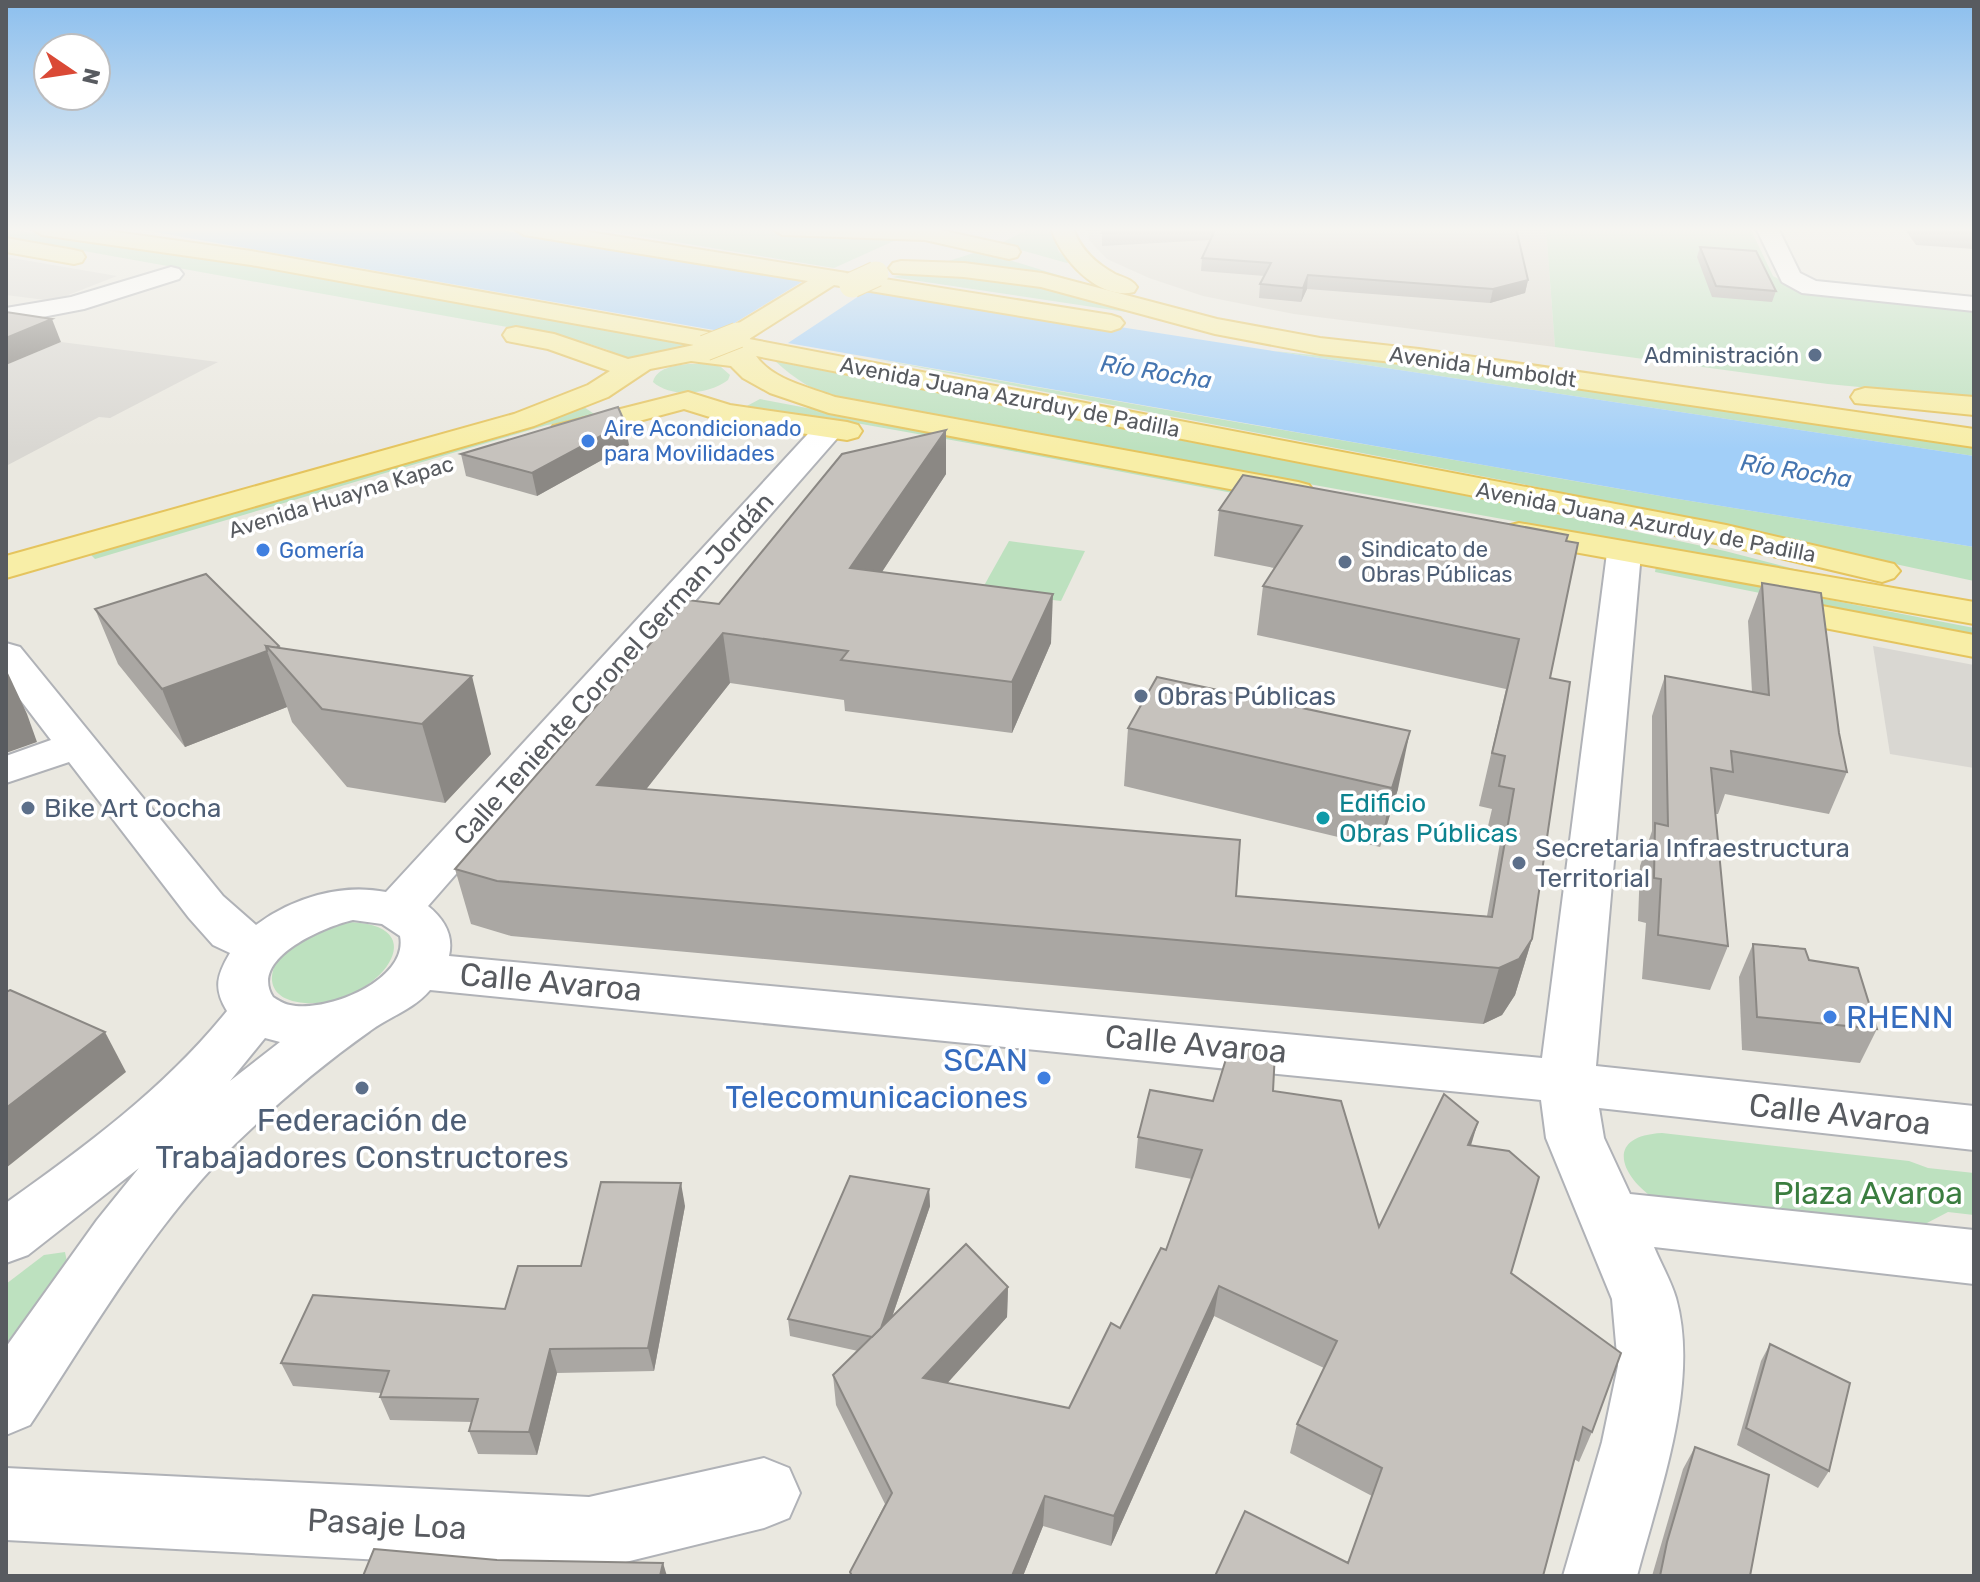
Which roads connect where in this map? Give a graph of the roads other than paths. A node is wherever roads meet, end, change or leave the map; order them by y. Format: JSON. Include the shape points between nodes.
{"nodes":[{"id":1,"x":82,"y":302,"type":"edge"},
{"id":2,"x":495,"y":302,"type":"edge"},
{"id":3,"x":799,"y":302,"type":"edge"},
{"id":4,"x":817,"y":302,"type":"edge"},
{"id":5,"x":981,"y":302,"type":"edge"},
{"id":6,"x":1033,"y":302,"type":"edge"},
{"id":7,"x":1124,"y":302,"type":"edge"},
{"id":8,"x":1180,"y":302,"type":"edge"},
{"id":9,"x":1952,"y":302,"type":"edge"},
{"id":10,"x":1974,"y":304,"type":"edge"},
{"id":11,"x":6,"y":316,"type":"edge"},
{"id":12,"x":1292,"y":324,"type":"junction"},
{"id":13,"x":1215,"y":326,"type":"junction"},
{"id":14,"x":493,"y":331,"type":"dead end"},
{"id":15,"x":1320,"y":346,"type":"junction"},
{"id":16,"x":675,"y":354,"type":"junction"},
{"id":17,"x":757,"y":359,"type":"junction"},
{"id":18,"x":626,"y":372,"type":"junction"},
{"id":19,"x":1832,"y":396,"type":"junction"},
{"id":20,"x":682,"y":401,"type":"junction"},
{"id":21,"x":1974,"y":406,"type":"edge"},
{"id":22,"x":1793,"y":410,"type":"junction"},
{"id":23,"x":1974,"y":417,"type":"edge"},
{"id":24,"x":829,"y":429,"type":"junction"},
{"id":25,"x":1974,"y":430,"type":"edge"},
{"id":26,"x":1974,"y":438,"type":"edge"},
{"id":27,"x":1491,"y":541,"type":"edge"},
{"id":28,"x":1623,"y":566,"type":"junction"},
{"id":29,"x":6,"y":567,"type":"edge"},
{"id":30,"x":6,"y":597,"type":"edge"},
{"id":31,"x":1964,"y":604,"type":"edge"},
{"id":32,"x":1974,"y":646,"type":"edge"},
{"id":33,"x":6,"y":655,"type":"edge"},
{"id":34,"x":77,"y":745,"type":"junction"},
{"id":35,"x":6,"y":770,"type":"edge"},
{"id":36,"x":398,"y":909,"type":"junction"},
{"id":37,"x":261,"y":947,"type":"junction"},
{"id":38,"x":417,"y":971,"type":"junction"},
{"id":39,"x":255,"y":1012,"type":"junction"},
{"id":40,"x":353,"y":1016,"type":"junction"},
{"id":41,"x":1567,"y":1083,"type":"junction"},
{"id":42,"x":1974,"y":1128,"type":"edge"},
{"id":43,"x":1611,"y":1217,"type":"junction"},
{"id":44,"x":6,"y":1237,"type":"edge"},
{"id":45,"x":1974,"y":1257,"type":"edge"},
{"id":46,"x":6,"y":1403,"type":"edge"},
{"id":47,"x":764,"y":1493,"type":"dead end"},
{"id":48,"x":6,"y":1504,"type":"edge"},
{"id":49,"x":1600,"y":1576,"type":"edge"}],
"edges":[{"from":1,"to":11,"type":"street"},
{"from":2,"to":31,"type":"main road","name":"Avenida Juana Azurduy de Padilla","via":[[1489,490]]},
{"from":3,"to":16,"type":"main road","bridge":true,"via":[[738,335]]},
{"from":4,"to":17,"type":"main road","name":"Avenida Huayna Kapac"},
{"from":5,"to":15,"type":"main road","via":[[1250,343]]},
{"from":6,"to":13,"type":"main road"},
{"from":7,"to":13,"type":"main road","name":"Avenida Humboldt"},
{"from":8,"to":12,"type":"main road","name":"Avenida Humboldt"},
{"from":9,"to":10,"type":"street"},
{"from":12,"to":13,"type":"main road"},
{"from":12,"to":19,"type":"main road","name":"Avenida Humboldt"},
{"from":13,"to":15,"type":"main road","name":"Avenida Humboldt"},
{"from":14,"to":18,"type":"main road","via":[[554,342]]},
{"from":15,"to":22,"type":"main road","name":"Avenida Humboldt"},
{"from":16,"to":17,"type":"main road"},
{"from":16,"to":18,"type":"main road","name":"Avenida Huayna Kapac"},
{"from":17,"to":20,"type":"main road","name":"Avenida Huayna Kapac","via":[[751,380],[742,387],[709,399]]},
{"from":17,"to":24,"type":"main road","via":[[780,387],[829,404],[1320,508]]},
{"from":18,"to":20,"type":"main road","via":[[621,382],[632,394]]},
{"from":18,"to":29,"type":"main road","name":"Avenida Huayna Kapac","via":[[570,404],[524,420]]},
{"from":19,"to":21,"type":"main road","name":"Avenida Humboldt"},
{"from":19,"to":23,"type":"main road"},
{"from":20,"to":24,"type":"main road"},
{"from":20,"to":30,"type":"main road","name":"Avenida Huayna Kapac"},
{"from":22,"to":25,"type":"main road"},
{"from":22,"to":26,"type":"main road","name":"Avenida Humboldt"},
{"from":24,"to":36,"type":"street","name":"Calle Teniente Coronel German Jordán"},
{"from":27,"to":28,"type":"main road"},
{"from":28,"to":31,"type":"main road"},
{"from":28,"to":32,"type":"main road"},
{"from":28,"to":41,"type":"street"},
{"from":33,"to":34,"type":"street"},
{"from":34,"to":35,"type":"street"},
{"from":34,"to":37,"type":"street","via":[[206,907],[231,933]]},
{"from":36,"to":37,"type":"street","via":[[377,904],[328,909],[279,931]]},
{"from":36,"to":38,"type":"street","via":[[425,935],[425,954]]},
{"from":37,"to":39,"type":"street","via":[[242,981]]},
{"from":38,"to":40,"type":"street","via":[[379,1004]]},
{"from":38,"to":41,"type":"street","name":"Calle Avaroa"},
{"from":39,"to":40,"type":"street","via":[[298,1025]]},
{"from":39,"to":44,"type":"street","via":[[229,1049],[181,1099]]},
{"from":40,"to":46,"type":"street","via":[[192,1149],[130,1225]]},
{"from":41,"to":42,"type":"street","name":"Calle Avaroa"},
{"from":41,"to":43,"type":"street","via":[[1575,1138]]},
{"from":43,"to":45,"type":"street"},
{"from":43,"to":49,"type":"street","via":[[1644,1299],[1651,1366],[1637,1442]]},
{"from":47,"to":48,"type":"street","name":"Pasaje Loa","via":[[589,1534]]}]}
